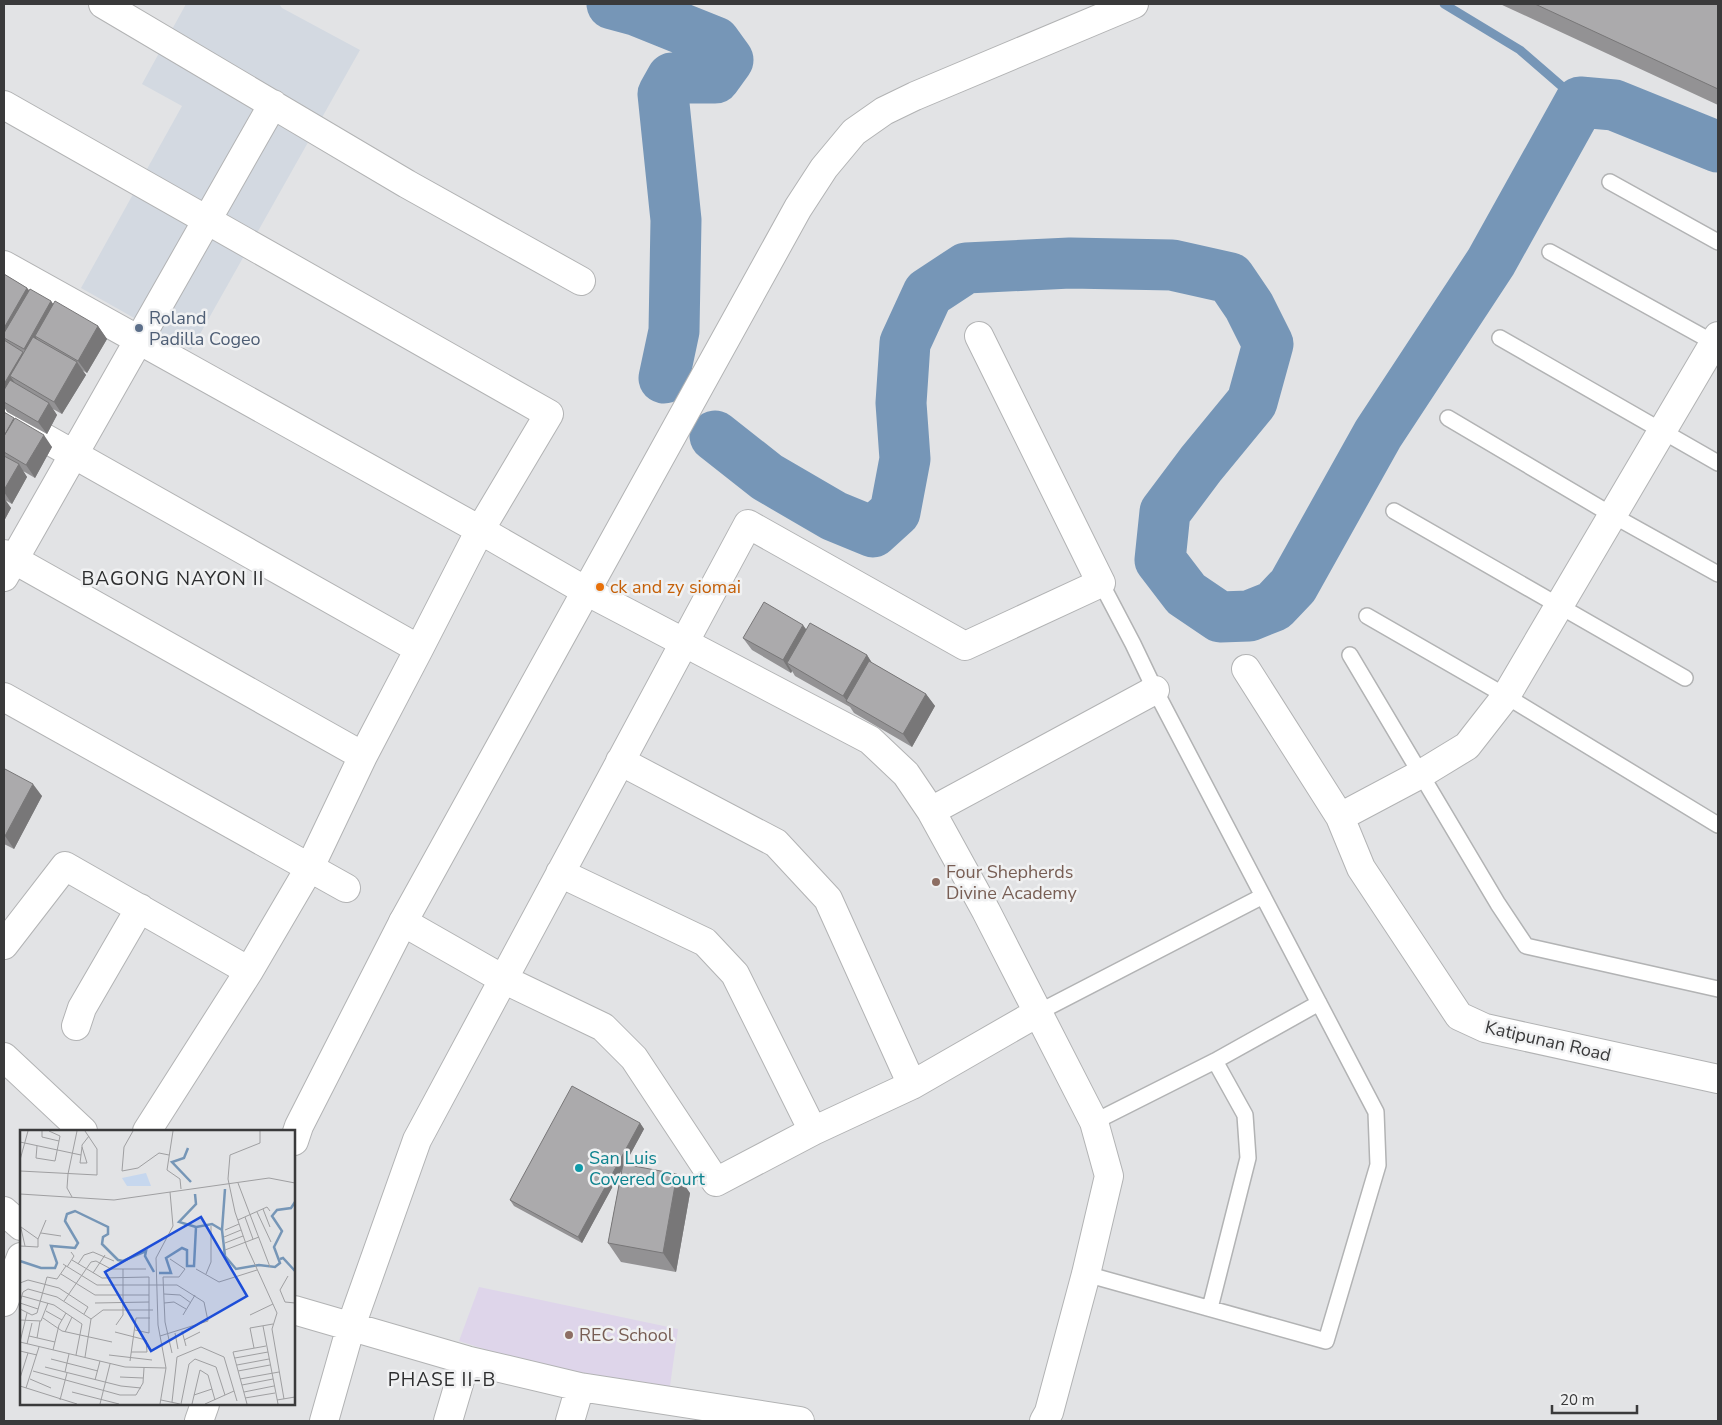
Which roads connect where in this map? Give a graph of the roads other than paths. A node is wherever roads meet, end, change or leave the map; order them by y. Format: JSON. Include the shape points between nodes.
{"nodes":[{"id":1,"x":102,"y":4,"type":"edge"},
{"id":2,"x":1134,"y":4,"type":"edge"},
{"id":3,"x":274,"y":104,"type":"junction"},
{"id":4,"x":4,"y":105,"type":"edge"},
{"id":5,"x":1610,"y":182,"type":"dead end"},
{"id":6,"x":207,"y":219,"type":"junction"},
{"id":7,"x":1718,"y":242,"type":"edge"},
{"id":8,"x":1550,"y":252,"type":"dead end"},
{"id":9,"x":4,"y":265,"type":"edge"},
{"id":10,"x":581,"y":281,"type":"dead end"},
{"id":11,"x":979,"y":336,"type":"dead end"},
{"id":12,"x":1500,"y":338,"type":"dead end"},
{"id":13,"x":139,"y":341,"type":"junction"},
{"id":14,"x":1717,"y":341,"type":"edge"},
{"id":15,"x":4,"y":415,"type":"edge"},
{"id":16,"x":1448,"y":418,"type":"dead end"},
{"id":17,"x":1662,"y":431,"type":"junction"},
{"id":18,"x":74,"y":455,"type":"junction"},
{"id":19,"x":1718,"y":463,"type":"edge"},
{"id":20,"x":1394,"y":511,"type":"dead end"},
{"id":21,"x":1612,"y":515,"type":"junction"},
{"id":22,"x":480,"y":530,"type":"junction"},
{"id":23,"x":7,"y":564,"type":"edge"},
{"id":24,"x":1718,"y":574,"type":"edge"},
{"id":25,"x":1101,"y":583,"type":"junction"},
{"id":26,"x":586,"y":591,"type":"junction"},
{"id":27,"x":1559,"y":605,"type":"junction"},
{"id":28,"x":1367,"y":616,"type":"dead end"},
{"id":29,"x":684,"y":643,"type":"junction"},
{"id":30,"x":419,"y":649,"type":"junction"},
{"id":31,"x":1350,"y":656,"type":"dead end"},
{"id":32,"x":1246,"y":669,"type":"dead end"},
{"id":33,"x":1685,"y":678,"type":"dead end"},
{"id":34,"x":1155,"y":690,"type":"junction"},
{"id":35,"x":1506,"y":696,"type":"junction"},
{"id":36,"x":4,"y":697,"type":"edge"},
{"id":37,"x":363,"y":756,"type":"junction"},
{"id":38,"x":620,"y":761,"type":"junction"},
{"id":39,"x":1421,"y":774,"type":"junction"},
{"id":40,"x":931,"y":811,"type":"junction"},
{"id":41,"x":1340,"y":817,"type":"junction"},
{"id":42,"x":1718,"y":825,"type":"edge"},
{"id":43,"x":310,"y":867,"type":"junction"},
{"id":44,"x":560,"y":872,"type":"junction"},
{"id":45,"x":346,"y":888,"type":"dead end"},
{"id":46,"x":1263,"y":896,"type":"junction"},
{"id":47,"x":140,"y":908,"type":"junction"},
{"id":48,"x":403,"y":922,"type":"junction"},
{"id":49,"x":4,"y":945,"type":"edge"},
{"id":50,"x":249,"y":971,"type":"junction"},
{"id":51,"x":503,"y":979,"type":"junction"},
{"id":52,"x":1718,"y":990,"type":"edge"},
{"id":53,"x":1319,"y":1003,"type":"junction"},
{"id":54,"x":1039,"y":1012,"type":"junction"},
{"id":55,"x":76,"y":1026,"type":"dead end"},
{"id":56,"x":4,"y":1057,"type":"edge"},
{"id":57,"x":1215,"y":1062,"type":"junction"},
{"id":58,"x":1718,"y":1079,"type":"edge"},
{"id":59,"x":912,"y":1085,"type":"junction"},
{"id":60,"x":1094,"y":1122,"type":"junction"},
{"id":61,"x":82,"y":1130,"type":"edge"},
{"id":62,"x":148,"y":1130,"type":"edge"},
{"id":63,"x":813,"y":1131,"type":"junction"},
{"id":64,"x":295,"y":1138,"type":"edge"},
{"id":65,"x":4,"y":1211,"type":"edge"},
{"id":66,"x":20,"y":1225,"type":"edge"},
{"id":67,"x":20,"y":1261,"type":"edge"},
{"id":68,"x":1086,"y":1274,"type":"junction"},
{"id":69,"x":4,"y":1302,"type":"edge"},
{"id":70,"x":1210,"y":1308,"type":"junction"},
{"id":71,"x":295,"y":1310,"type":"edge"},
{"id":72,"x":351,"y":1326,"type":"junction"},
{"id":73,"x":466,"y":1360,"type":"junction"},
{"id":74,"x":580,"y":1387,"type":"junction"},
{"id":75,"x":204,"y":1405,"type":"edge"},
{"id":76,"x":199,"y":1421,"type":"edge"},
{"id":77,"x":324,"y":1421,"type":"edge"},
{"id":78,"x":448,"y":1421,"type":"edge"},
{"id":79,"x":570,"y":1421,"type":"edge"},
{"id":80,"x":800,"y":1421,"type":"edge"},
{"id":81,"x":1044,"y":1421,"type":"edge"}],
"edges":[{"from":1,"to":3,"type":"street"},
{"from":2,"to":26,"type":"street","via":[[915,96],[884,111],[854,132],[824,168],[798,208]]},
{"from":3,"to":6,"type":"street"},
{"from":3,"to":10,"type":"street","via":[[407,184]]},
{"from":4,"to":6,"type":"street"},
{"from":5,"to":7,"type":"lane"},
{"from":6,"to":13,"type":"street"},
{"from":6,"to":22,"type":"street","via":[[549,414]]},
{"from":8,"to":14,"type":"lane"},
{"from":9,"to":13,"type":"street"},
{"from":11,"to":25,"type":"street"},
{"from":12,"to":17,"type":"lane"},
{"from":13,"to":18,"type":"street"},
{"from":13,"to":22,"type":"street"},
{"from":14,"to":17,"type":"street"},
{"from":15,"to":18,"type":"street"},
{"from":16,"to":21,"type":"lane"},
{"from":17,"to":19,"type":"lane"},
{"from":17,"to":21,"type":"street"},
{"from":18,"to":23,"type":"street"},
{"from":18,"to":30,"type":"street"},
{"from":20,"to":27,"type":"lane"},
{"from":21,"to":24,"type":"lane"},
{"from":21,"to":27,"type":"street"},
{"from":22,"to":26,"type":"street"},
{"from":22,"to":30,"type":"street"},
{"from":23,"to":37,"type":"street"},
{"from":25,"to":29,"type":"street","via":[[965,646],[748,524]]},
{"from":25,"to":34,"type":"lane"},
{"from":26,"to":29,"type":"street"},
{"from":26,"to":48,"type":"street"},
{"from":27,"to":33,"type":"lane"},
{"from":27,"to":35,"type":"street"},
{"from":28,"to":35,"type":"lane"},
{"from":29,"to":38,"type":"street"},
{"from":29,"to":40,"type":"street","via":[[870,740],[906,774]]},
{"from":30,"to":37,"type":"street"},
{"from":31,"to":39,"type":"lane"},
{"from":32,"to":41,"type":"street","name":"Katipunan Road"},
{"from":34,"to":40,"type":"street"},
{"from":34,"to":46,"type":"lane"},
{"from":35,"to":39,"type":"street","via":[[1467,746]]},
{"from":35,"to":42,"type":"lane"},
{"from":36,"to":43,"type":"street"},
{"from":37,"to":43,"type":"street"},
{"from":38,"to":44,"type":"street"},
{"from":38,"to":59,"type":"street","via":[[776,843],[828,899]]},
{"from":39,"to":41,"type":"street"},
{"from":39,"to":52,"type":"lane","via":[[1526,946]]},
{"from":40,"to":54,"type":"street"},
{"from":41,"to":58,"type":"street","name":"Katipunan Road","via":[[1361,868],[1459,1016],[1485,1028]]},
{"from":43,"to":45,"type":"street"},
{"from":43,"to":50,"type":"street"},
{"from":44,"to":51,"type":"street"},
{"from":44,"to":63,"type":"street","via":[[705,942],[735,974]]},
{"from":46,"to":53,"type":"lane"},
{"from":46,"to":54,"type":"lane"},
{"from":47,"to":49,"type":"street","via":[[65,866]]},
{"from":47,"to":50,"type":"street"},
{"from":47,"to":55,"type":"street","via":[[82,1008]]},
{"from":48,"to":51,"type":"street"},
{"from":48,"to":64,"type":"street"},
{"from":50,"to":62,"type":"street"},
{"from":51,"to":63,"type":"street","via":[[603,1027],[634,1058],[716,1182]]},
{"from":51,"to":72,"type":"street","via":[[417,1140]]},
{"from":53,"to":57,"type":"lane"},
{"from":53,"to":70,"type":"lane","via":[[1376,1112],[1378,1165],[1326,1341]]},
{"from":54,"to":59,"type":"street"},
{"from":54,"to":60,"type":"street"},
{"from":56,"to":61,"type":"street"},
{"from":57,"to":60,"type":"lane"},
{"from":57,"to":70,"type":"lane","via":[[1245,1115],[1248,1158]]},
{"from":59,"to":63,"type":"street"},
{"from":60,"to":68,"type":"street","via":[[1109,1176]]},
{"from":65,"to":66,"type":"street"},
{"from":67,"to":69,"type":"street"},
{"from":68,"to":70,"type":"lane"},
{"from":68,"to":81,"type":"street"},
{"from":71,"to":72,"type":"street"},
{"from":72,"to":73,"type":"street"},
{"from":72,"to":77,"type":"street"},
{"from":73,"to":74,"type":"street"},
{"from":73,"to":78,"type":"street"},
{"from":74,"to":79,"type":"street"},
{"from":74,"to":80,"type":"street"},
{"from":75,"to":76,"type":"street"}]}
